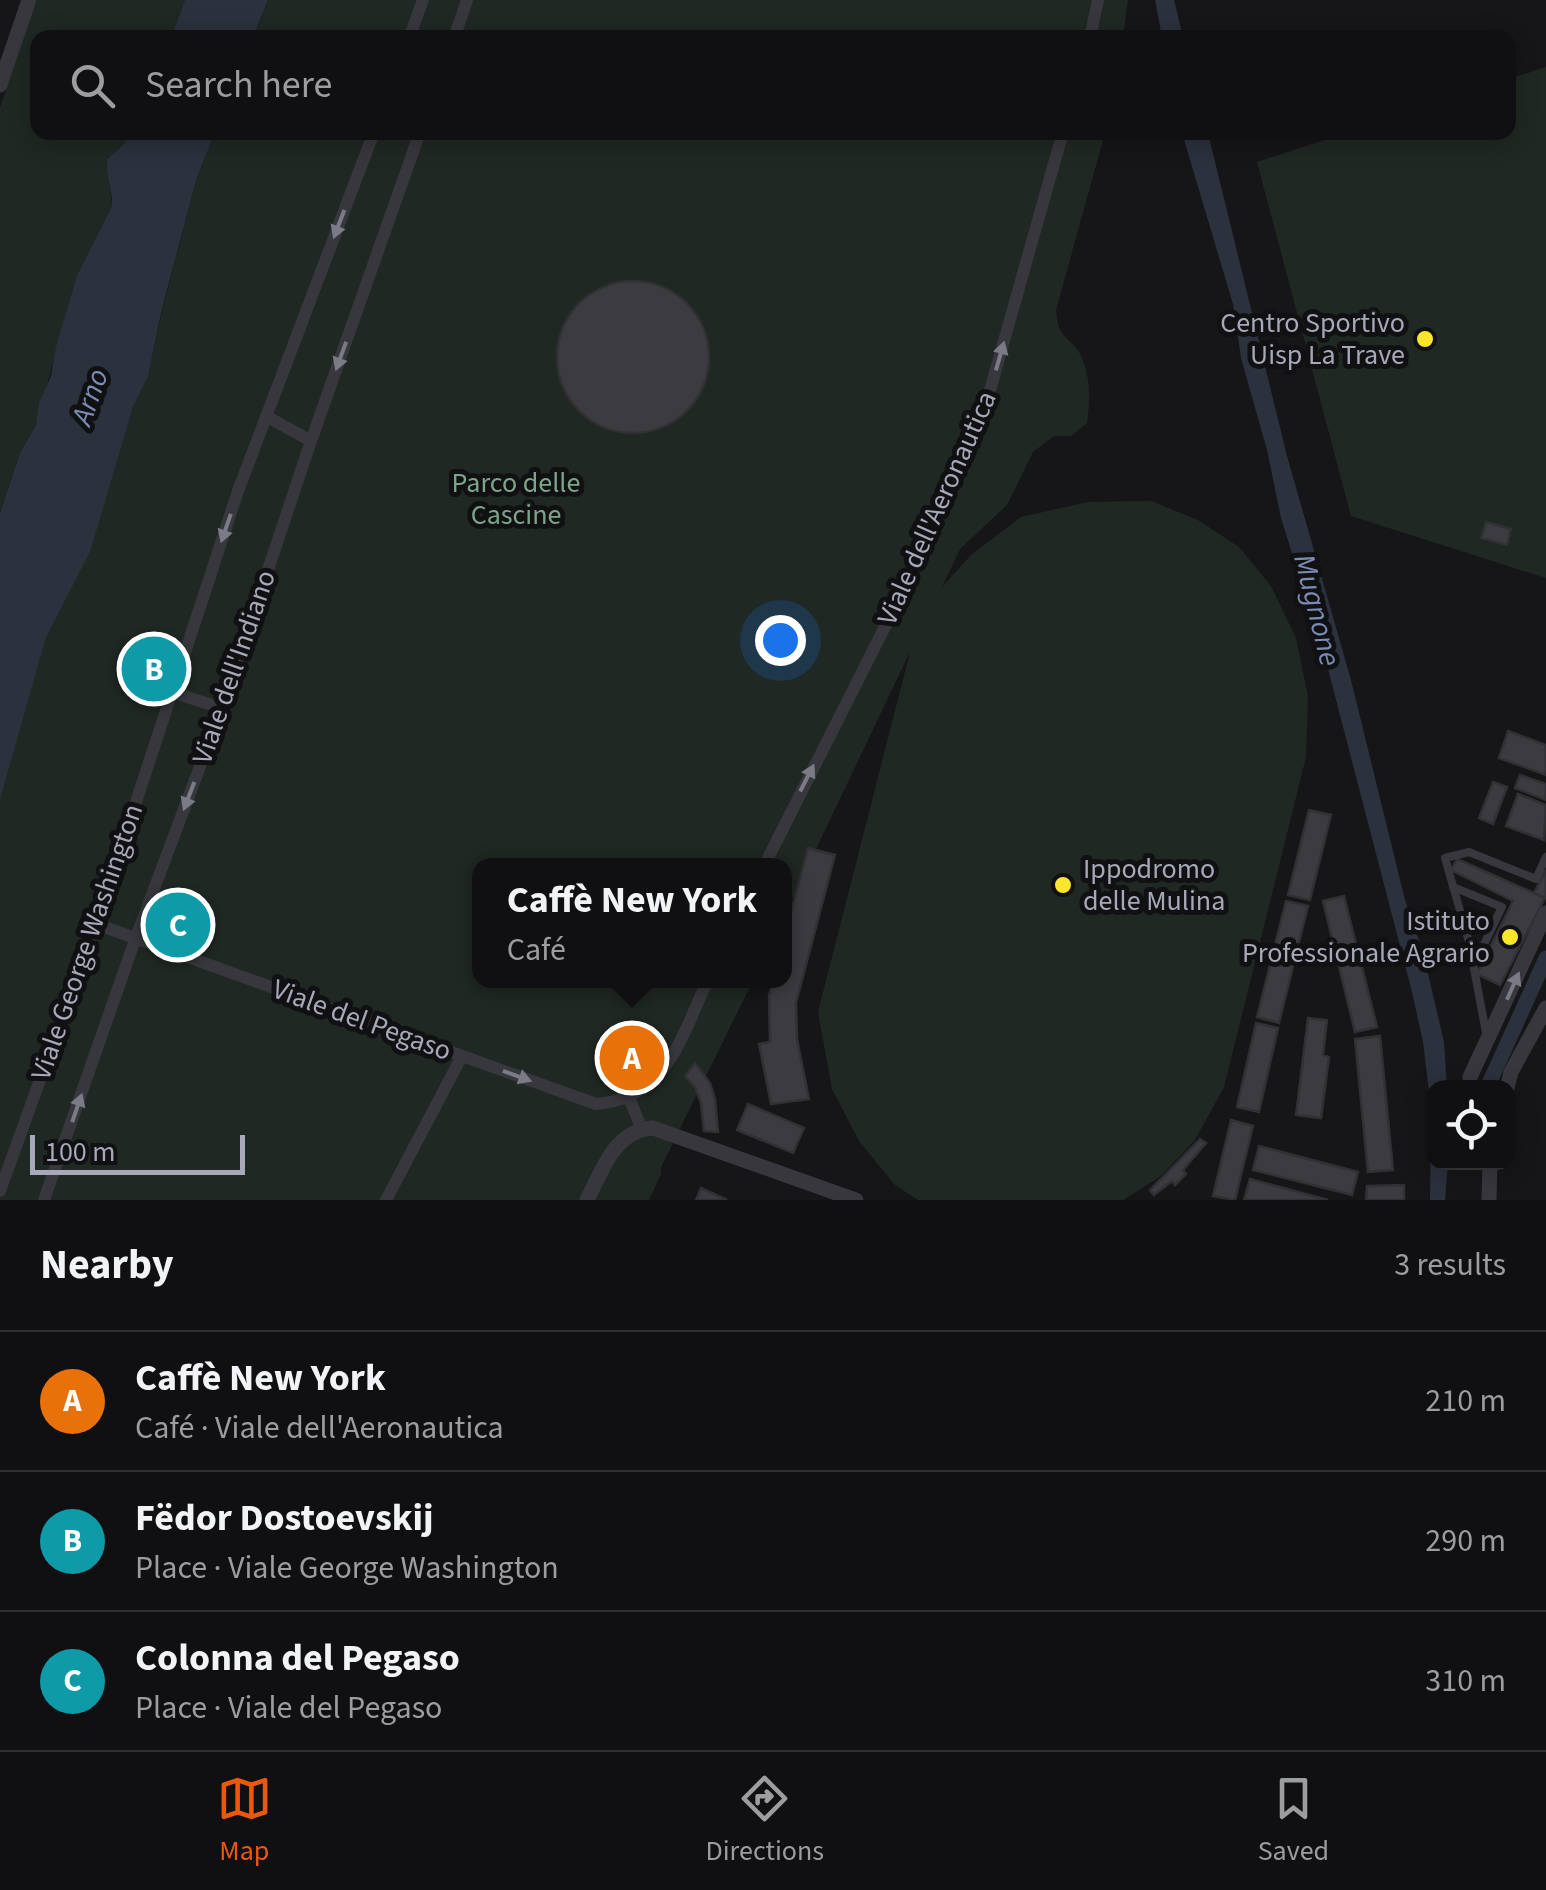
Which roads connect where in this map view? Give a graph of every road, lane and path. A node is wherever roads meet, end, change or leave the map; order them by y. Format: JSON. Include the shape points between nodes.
{"nodes":[{"id":1,"x":29,"y":0,"type":"edge"},
{"id":2,"x":423,"y":0,"type":"edge"},
{"id":3,"x":467,"y":0,"type":"edge"},
{"id":4,"x":1098,"y":0,"type":"edge"},
{"id":5,"x":412,"y":30,"type":"edge"},
{"id":6,"x":457,"y":30,"type":"edge"},
{"id":7,"x":1092,"y":30,"type":"edge"},
{"id":8,"x":0,"y":85,"type":"edge"},
{"id":9,"x":371,"y":140,"type":"edge"},
{"id":10,"x":417,"y":140,"type":"edge"},
{"id":11,"x":1061,"y":140,"type":"edge"},
{"id":12,"x":266,"y":416,"type":"junction"},
{"id":13,"x":311,"y":440,"type":"junction"},
{"id":14,"x":171,"y":692,"type":"junction"},
{"id":15,"x":222,"y":708,"type":"junction"},
{"id":16,"x":1546,"y":857,"type":"edge"},
{"id":17,"x":768,"y":858,"type":"edge"},
{"id":18,"x":1453,"y":886,"type":"junction"},
{"id":19,"x":1546,"y":913,"type":"edge"},
{"id":20,"x":96,"y":924,"type":"junction"},
{"id":21,"x":136,"y":937,"type":"junction"},
{"id":22,"x":1473,"y":966,"type":"junction"},
{"id":23,"x":704,"y":988,"type":"edge"},
{"id":24,"x":1546,"y":1008,"type":"edge"},
{"id":25,"x":1487,"y":1042,"type":"junction"},
{"id":26,"x":462,"y":1056,"type":"junction"},
{"id":27,"x":1470,"y":1080,"type":"edge"},
{"id":28,"x":1509,"y":1080,"type":"edge"},
{"id":29,"x":629,"y":1098,"type":"junction"},
{"id":30,"x":642,"y":1129,"type":"junction"},
{"id":31,"x":1490,"y":1170,"type":"edge"},
{"id":32,"x":0,"y":1191,"type":"edge"},
{"id":33,"x":44,"y":1200,"type":"edge"},
{"id":34,"x":386,"y":1200,"type":"edge"},
{"id":35,"x":587,"y":1200,"type":"edge"},
{"id":36,"x":856,"y":1200,"type":"edge"},
{"id":37,"x":1489,"y":1200,"type":"edge"}],
"edges":[{"from":1,"to":8,"type":"street"},
{"from":2,"to":5,"type":"street"},
{"from":3,"to":6,"type":"street"},
{"from":4,"to":7,"type":"street"},
{"from":9,"to":12,"type":"street","name":"Viale George Washington","one_way":true},
{"from":10,"to":13,"type":"street","name":"Viale dell'Indiano","one_way":true},
{"from":17,"to":11,"type":"street","name":"Viale dell'Aeronautica","one_way":true,"via":[[984,415]]},
{"from":12,"to":13,"type":"street"},
{"from":12,"to":14,"type":"street","name":"Viale George Washington","one_way":true},
{"from":13,"to":15,"type":"street","name":"Viale dell'Indiano"},
{"from":14,"to":15,"type":"street"},
{"from":14,"to":20,"type":"street","name":"Viale George Washington"},
{"from":15,"to":21,"type":"street","name":"Viale dell'Indiano","one_way":true},
{"from":16,"to":18,"type":"lane","via":[[1536,879],[1470,852],[1445,858]]},
{"from":18,"to":22,"type":"lane"},
{"from":18,"to":22,"type":"lane","via":[[1502,907]]},
{"from":25,"to":19,"type":"street","one_way":true},
{"from":20,"to":21,"type":"street","name":"Viale del Pegaso"},
{"from":20,"to":32,"type":"street","name":"Viale George Washington"},
{"from":21,"to":26,"type":"street","name":"Viale del Pegaso"},
{"from":33,"to":21,"type":"street","name":"Viale dell'Indiano","one_way":true},
{"from":22,"to":25,"type":"lane"},
{"from":23,"to":29,"type":"street","via":[[664,1072]]},
{"from":24,"to":28,"type":"street"},
{"from":25,"to":27,"type":"street"},
{"from":26,"to":29,"type":"street","name":"Viale del Pegaso","one_way":true,"via":[[596,1104]]},
{"from":26,"to":34,"type":"street"},
{"from":29,"to":30,"type":"street"},
{"from":30,"to":35,"type":"street","via":[[616,1146]]},
{"from":30,"to":36,"type":"street","via":[[680,1135]]},
{"from":31,"to":37,"type":"street"}]}
